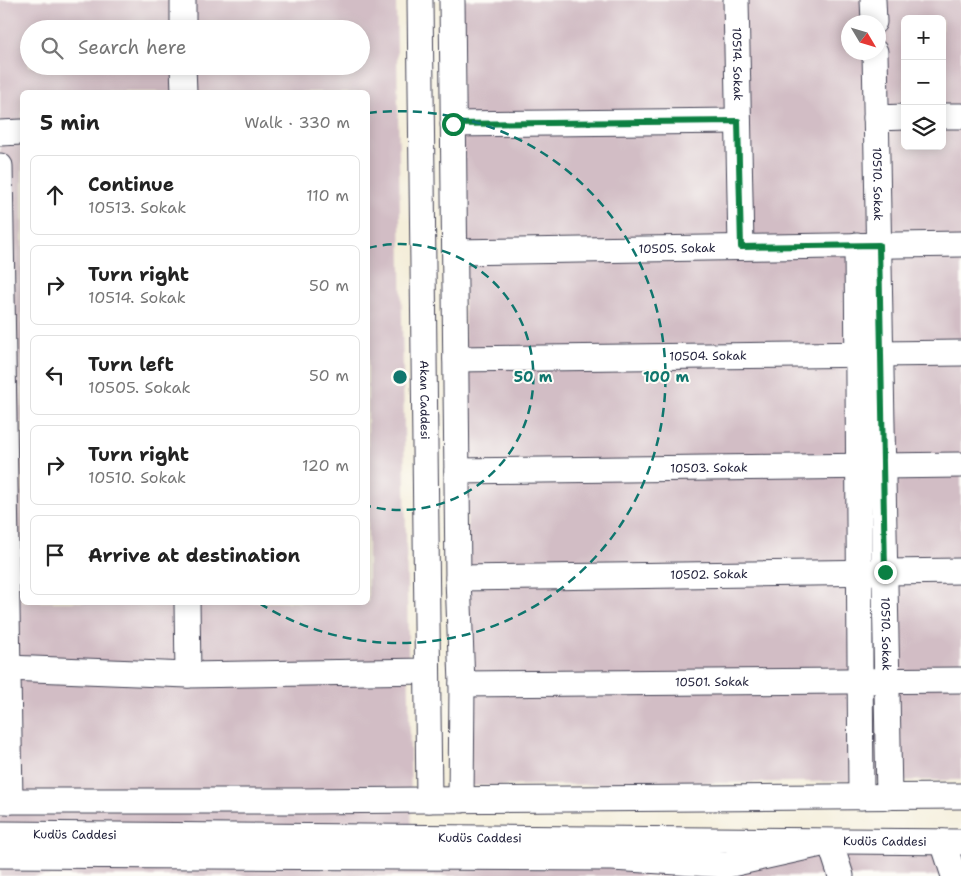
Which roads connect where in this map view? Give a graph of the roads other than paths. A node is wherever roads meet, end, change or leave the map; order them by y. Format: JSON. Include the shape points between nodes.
{"nodes":[{"id":1,"x":183,"y":0,"type":"edge"},
{"id":2,"x":420,"y":0,"type":"edge"},
{"id":3,"x":452,"y":0,"type":"edge"},
{"id":4,"x":736,"y":0,"type":"edge"},
{"id":5,"x":874,"y":0,"type":"edge"},
{"id":6,"x":874,"y":15,"type":"edge"},
{"id":7,"x":183,"y":20,"type":"edge"},
{"id":8,"x":875,"y":60,"type":"edge"},
{"id":9,"x":183,"y":75,"type":"edge"},
{"id":10,"x":184,"y":90,"type":"edge"},
{"id":11,"x":946,"y":116,"type":"edge"},
{"id":12,"x":961,"y":116,"type":"edge"},
{"id":13,"x":901,"y":117,"type":"edge"},
{"id":14,"x":876,"y":118,"type":"junction"},
{"id":15,"x":738,"y":121,"type":"junction"},
{"id":16,"x":453,"y":124,"type":"junction"},
{"id":17,"x":20,"y":132,"type":"edge"},
{"id":18,"x":0,"y":133,"type":"edge"},
{"id":19,"x":0,"y":166,"type":"edge"},
{"id":20,"x":961,"y":244,"type":"edge"},
{"id":21,"x":868,"y":245,"type":"junction"},
{"id":22,"x":741,"y":247,"type":"junction"},
{"id":23,"x":455,"y":252,"type":"junction"},
{"id":24,"x":961,"y":353,"type":"edge"},
{"id":25,"x":869,"y":354,"type":"junction"},
{"id":26,"x":456,"y":359,"type":"junction"},
{"id":27,"x":961,"y":465,"type":"edge"},
{"id":28,"x":871,"y":466,"type":"junction"},
{"id":29,"x":457,"y":471,"type":"junction"},
{"id":30,"x":961,"y":571,"type":"edge"},
{"id":31,"x":885,"y":572,"type":"junction"},
{"id":32,"x":860,"y":573,"type":"junction"},
{"id":33,"x":458,"y":578,"type":"junction"},
{"id":34,"x":187,"y":605,"type":"edge"},
{"id":35,"x":8,"y":668,"type":"junction"},
{"id":36,"x":428,"y":670,"type":"junction"},
{"id":37,"x":188,"y":675,"type":"junction"},
{"id":38,"x":961,"y":680,"type":"edge"},
{"id":39,"x":860,"y":681,"type":"junction"},
{"id":40,"x":886,"y":681,"type":"junction"},
{"id":41,"x":462,"y":684,"type":"junction"},
{"id":42,"x":961,"y":796,"type":"edge"},
{"id":43,"x":861,"y":797,"type":"junction"},
{"id":44,"x":889,"y":797,"type":"junction"},
{"id":45,"x":429,"y":800,"type":"junction"},
{"id":46,"x":461,"y":800,"type":"junction"},
{"id":47,"x":5,"y":801,"type":"edge"},
{"id":48,"x":0,"y":834,"type":"edge"},
{"id":49,"x":830,"y":842,"type":"junction"},
{"id":50,"x":952,"y":842,"type":"edge"},
{"id":51,"x":0,"y":855,"type":"edge"},
{"id":52,"x":54,"y":866,"type":"edge"},
{"id":53,"x":161,"y":866,"type":"edge"},
{"id":54,"x":282,"y":866,"type":"edge"},
{"id":55,"x":401,"y":866,"type":"edge"},
{"id":56,"x":506,"y":867,"type":"edge"},
{"id":57,"x":612,"y":867,"type":"edge"},
{"id":58,"x":727,"y":870,"type":"edge"},
{"id":59,"x":841,"y":876,"type":"edge"},
{"id":60,"x":954,"y":876,"type":"edge"}],
"edges":[{"from":1,"to":7,"type":"street"},
{"from":2,"to":36,"type":"street","name":"Akan Caddesi"},
{"from":3,"to":16,"type":"street"},
{"from":4,"to":15,"type":"street","name":"10514. Sokak"},
{"from":5,"to":6,"type":"street"},
{"from":8,"to":14,"type":"street","name":"10510. Sokak"},
{"from":9,"to":10,"type":"street"},
{"from":11,"to":12,"type":"street"},
{"from":13,"to":14,"type":"street"},
{"from":14,"to":21,"type":"street","name":"10510. Sokak"},
{"from":15,"to":16,"type":"street"},
{"from":15,"to":22,"type":"street","name":"10514. Sokak"},
{"from":16,"to":23,"type":"street"},
{"from":17,"to":18,"type":"street"},
{"from":19,"to":35,"type":"street"},
{"from":20,"to":21,"type":"street","name":"10505. Sokak"},
{"from":21,"to":22,"type":"street","name":"10505. Sokak"},
{"from":21,"to":25,"type":"street","name":"10510. Sokak"},
{"from":22,"to":23,"type":"street","name":"10505. Sokak"},
{"from":23,"to":26,"type":"street"},
{"from":24,"to":25,"type":"street","name":"10504. Sokak"},
{"from":25,"to":26,"type":"street","name":"10504. Sokak"},
{"from":25,"to":28,"type":"street","name":"10510. Sokak"},
{"from":26,"to":29,"type":"street"},
{"from":27,"to":28,"type":"street","name":"10503. Sokak"},
{"from":28,"to":29,"type":"street","name":"10503. Sokak"},
{"from":28,"to":31,"type":"street","name":"10510. Sokak"},
{"from":28,"to":32,"type":"street","name":"10510. Sokak"},
{"from":29,"to":33,"type":"street"},
{"from":30,"to":31,"type":"street","name":"10502. Sokak"},
{"from":31,"to":32,"type":"street","name":"10502. Sokak"},
{"from":31,"to":40,"type":"street","name":"10510. Sokak"},
{"from":32,"to":33,"type":"street","name":"10502. Sokak"},
{"from":32,"to":39,"type":"street","name":"10510. Sokak"},
{"from":33,"to":41,"type":"street"},
{"from":34,"to":37,"type":"street"},
{"from":35,"to":37,"type":"street"},
{"from":35,"to":47,"type":"street"},
{"from":36,"to":37,"type":"street"},
{"from":36,"to":45,"type":"street","name":"Akan Caddesi"},
{"from":38,"to":40,"type":"street","name":"10501. Sokak"},
{"from":39,"to":40,"type":"street","name":"10501. Sokak"},
{"from":39,"to":41,"type":"street","name":"10501. Sokak"},
{"from":39,"to":43,"type":"street","name":"10510. Sokak"},
{"from":40,"to":44,"type":"street","name":"10510. Sokak"},
{"from":41,"to":46,"type":"street"},
{"from":42,"to":44,"type":"street"},
{"from":43,"to":44,"type":"street"},
{"from":43,"to":46,"type":"street"},
{"from":45,"to":46,"type":"street"},
{"from":45,"to":47,"type":"street"},
{"from":48,"to":49,"type":"street","name":"Kudüs Caddesi"},
{"from":49,"to":50,"type":"street","name":"Kudüs Caddesi"},
{"from":49,"to":58,"type":"street"},
{"from":49,"to":59,"type":"street"},
{"from":50,"to":60,"type":"street"},
{"from":51,"to":52,"type":"street"},
{"from":52,"to":53,"type":"street"},
{"from":53,"to":54,"type":"street"},
{"from":54,"to":55,"type":"street"},
{"from":55,"to":56,"type":"street"},
{"from":56,"to":57,"type":"street"},
{"from":57,"to":58,"type":"street"}]}
